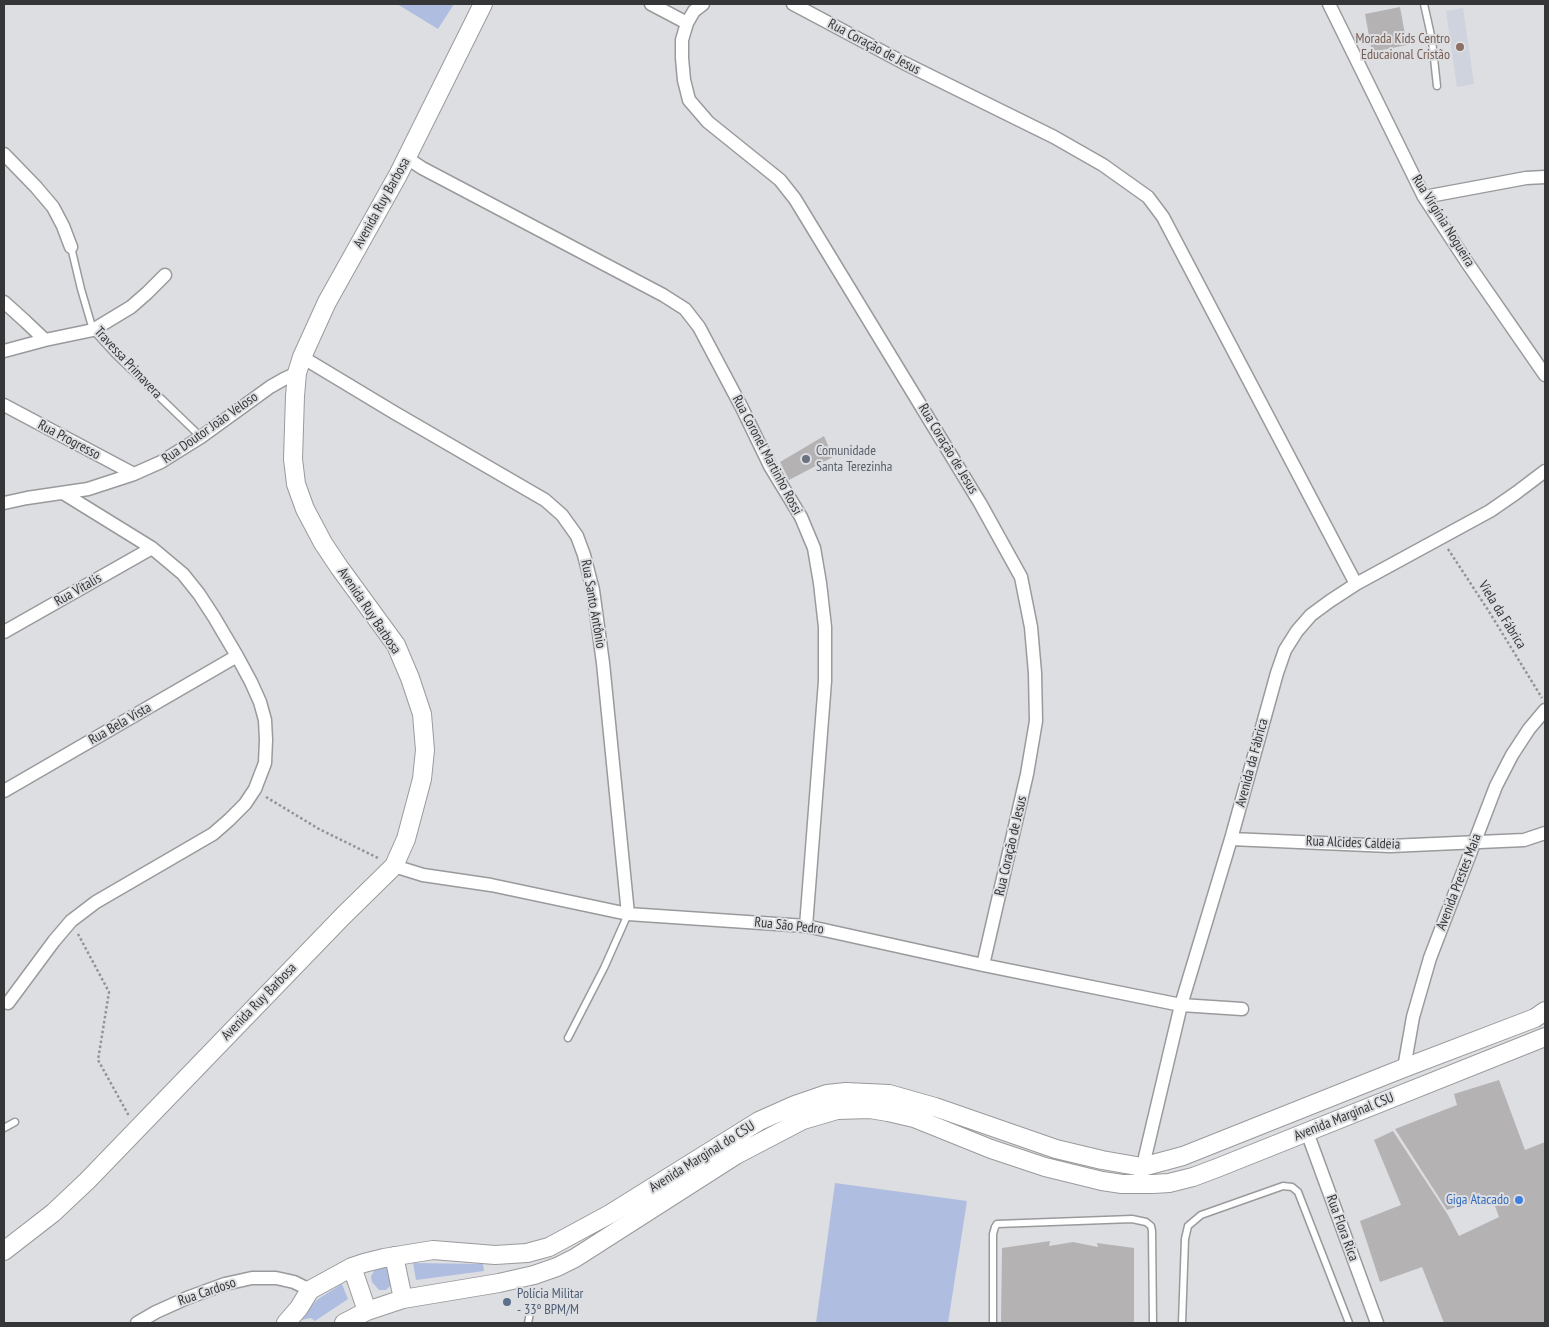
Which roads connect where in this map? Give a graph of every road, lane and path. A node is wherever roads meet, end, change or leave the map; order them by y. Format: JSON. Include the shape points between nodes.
{"nodes":[{"id":1,"x":483,"y":4,"type":"edge"},
{"id":2,"x":651,"y":4,"type":"edge"},
{"id":3,"x":703,"y":4,"type":"edge"},
{"id":4,"x":793,"y":4,"type":"edge"},
{"id":5,"x":1329,"y":4,"type":"edge"},
{"id":6,"x":1424,"y":4,"type":"edge"},
{"id":7,"x":687,"y":23,"type":"junction"},
{"id":8,"x":1437,"y":86,"type":"dead end"},
{"id":9,"x":4,"y":154,"type":"edge"},
{"id":10,"x":407,"y":158,"type":"junction"},
{"id":11,"x":1545,"y":176,"type":"edge"},
{"id":12,"x":1424,"y":197,"type":"junction"},
{"id":13,"x":71,"y":246,"type":"joint"},
{"id":14,"x":165,"y":275,"type":"dead end"},
{"id":15,"x":4,"y":302,"type":"edge"},
{"id":16,"x":93,"y":330,"type":"junction"},
{"id":17,"x":45,"y":340,"type":"junction"},
{"id":18,"x":4,"y":351,"type":"edge"},
{"id":19,"x":299,"y":365,"type":"junction"},
{"id":20,"x":1545,"y":376,"type":"edge"},
{"id":21,"x":4,"y":405,"type":"edge"},
{"id":22,"x":201,"y":437,"type":"junction"},
{"id":23,"x":1545,"y":471,"type":"edge"},
{"id":24,"x":134,"y":474,"type":"junction"},
{"id":25,"x":63,"y":493,"type":"junction"},
{"id":26,"x":4,"y":503,"type":"edge"},
{"id":27,"x":1440,"y":538,"type":"junction"},
{"id":28,"x":152,"y":548,"type":"junction"},
{"id":29,"x":1356,"y":584,"type":"junction"},
{"id":30,"x":4,"y":632,"type":"edge"},
{"id":31,"x":236,"y":656,"type":"junction"},
{"id":32,"x":1545,"y":704,"type":"edge"},
{"id":33,"x":1545,"y":710,"type":"edge"},
{"id":34,"x":254,"y":789,"type":"junction"},
{"id":35,"x":4,"y":791,"type":"edge"},
{"id":36,"x":1545,"y":833,"type":"edge"},
{"id":37,"x":1231,"y":839,"type":"junction"},
{"id":38,"x":1475,"y":842,"type":"junction"},
{"id":39,"x":394,"y":866,"type":"junction"},
{"id":40,"x":628,"y":914,"type":"junction"},
{"id":41,"x":71,"y":922,"type":"junction"},
{"id":42,"x":806,"y":926,"type":"junction"},
{"id":43,"x":983,"y":965,"type":"junction"},
{"id":44,"x":8,"y":1003,"type":"dead end"},
{"id":45,"x":1181,"y":1005,"type":"junction"},
{"id":46,"x":1242,"y":1009,"type":"dead end"},
{"id":47,"x":1545,"y":1011,"type":"edge"},
{"id":48,"x":1545,"y":1037,"type":"edge"},
{"id":49,"x":568,"y":1038,"type":"dead end"},
{"id":50,"x":1404,"y":1068,"type":"junction"},
{"id":51,"x":15,"y":1122,"type":"dead end"},
{"id":52,"x":4,"y":1128,"type":"edge"},
{"id":53,"x":136,"y":1131,"type":"junction"},
{"id":54,"x":1307,"y":1132,"type":"junction"},
{"id":55,"x":1142,"y":1167,"type":"junction"},
{"id":56,"x":1139,"y":1184,"type":"junction"},
{"id":57,"x":4,"y":1251,"type":"edge"},
{"id":58,"x":394,"y":1256,"type":"junction"},
{"id":59,"x":352,"y":1267,"type":"junction"},
{"id":60,"x":310,"y":1290,"type":"junction"},
{"id":61,"x":403,"y":1299,"type":"junction"},
{"id":62,"x":367,"y":1311,"type":"junction"},
{"id":63,"x":530,"y":1312,"type":"dead end"},
{"id":64,"x":137,"y":1323,"type":"edge"},
{"id":65,"x":286,"y":1323,"type":"edge"},
{"id":66,"x":344,"y":1323,"type":"edge"},
{"id":67,"x":528,"y":1323,"type":"edge"},
{"id":68,"x":993,"y":1323,"type":"edge"},
{"id":69,"x":1153,"y":1323,"type":"edge"},
{"id":70,"x":1182,"y":1323,"type":"edge"},
{"id":71,"x":1349,"y":1323,"type":"edge"},
{"id":72,"x":1377,"y":1323,"type":"edge"}],
"edges":[{"from":1,"to":10,"type":"main road","name":"Avenida Ruy Barbosa"},
{"from":2,"to":7,"type":"street"},
{"from":3,"to":7,"type":"street","name":"Rua Coração de Jesus"},
{"from":4,"to":29,"type":"street","name":"Rua Coração de Jesus","via":[[904,64],[1054,137],[1103,164],[1148,197],[1168,226]]},
{"from":5,"to":12,"type":"street","name":"Rua Virgínia Nogueira"},
{"from":6,"to":8,"type":"lane"},
{"from":7,"to":43,"type":"street","name":"Rua Coração de Jesus","via":[[682,40],[682,58],[689,100],[708,122],[780,180],[795,199],[980,503],[1021,577],[1031,627],[1036,721]]},
{"from":9,"to":13,"type":"street","via":[[53,207]]},
{"from":10,"to":19,"type":"main road","name":"Avenida Ruy Barbosa","via":[[327,302]]},
{"from":10,"to":42,"type":"street","name":"Rua Coronel Martinho Rossi","via":[[685,309],[699,327],[770,466],[801,517],[814,548],[825,627],[825,681]]},
{"from":11,"to":12,"type":"street"},
{"from":12,"to":20,"type":"street","name":"Rua Virgínia Nogueira"},
{"from":13,"to":16,"type":"lane","name":"Travessa Primavera"},
{"from":14,"to":16,"type":"street","via":[[131,307]]},
{"from":15,"to":17,"type":"street"},
{"from":16,"to":17,"type":"street"},
{"from":16,"to":22,"type":"lane","name":"Travessa Primavera"},
{"from":17,"to":18,"type":"street"},
{"from":19,"to":22,"type":"street","name":"Rua Doutor João Veloso"},
{"from":19,"to":39,"type":"main road","name":"Avenida Ruy Barbosa","via":[[293,459],[296,484],[305,510],[323,543],[396,645],[422,714],[425,750],[422,779],[409,830]]},
{"from":19,"to":40,"type":"street","name":"Rua Santo Antônio","via":[[426,431],[545,500],[562,515],[577,536],[593,590],[603,663]]},
{"from":21,"to":24,"type":"street","name":"Rua Progresso"},
{"from":22,"to":24,"type":"street","name":"Rua Doutor João Veloso","via":[[162,462]]},
{"from":23,"to":27,"type":"street","name":"Avenida da Fábrica","via":[[1490,511]]},
{"from":24,"to":25,"type":"street","name":"Rua Doutor João Veloso","via":[[103,485]]},
{"from":25,"to":26,"type":"street","name":"Rua Doutor João Veloso"},
{"from":25,"to":28,"type":"street"},
{"from":27,"to":29,"type":"street","name":"Avenida da Fábrica"},
{"from":27,"to":32,"type":"path","name":"Viela da Fábrica"},
{"from":28,"to":30,"type":"street","name":"Rua Vitalis"},
{"from":28,"to":31,"type":"street","via":[[183,574],[214,617]]},
{"from":29,"to":37,"type":"street","name":"Avenida da Fábrica","via":[[1311,615],[1285,650]]},
{"from":31,"to":34,"type":"street","via":[[251,682],[265,720],[265,763]]},
{"from":31,"to":35,"type":"street","name":"Rua Bela Vista"},
{"from":33,"to":38,"type":"street","name":"Avenida Prestes Maia","via":[[1512,755],[1496,786]]},
{"from":34,"to":39,"type":"path","via":[[319,829]]},
{"from":34,"to":41,"type":"street","via":[[245,804],[213,834],[96,902]]},
{"from":36,"to":38,"type":"street","name":"Rua Alcides Caldeia","via":[[1524,840]]},
{"from":37,"to":38,"type":"street","name":"Rua Alcides Caldeia","via":[[1390,846]]},
{"from":37,"to":45,"type":"street","name":"Avenida da Fábrica"},
{"from":38,"to":50,"type":"street","name":"Avenida Prestes Maia","via":[[1430,958],[1413,1017]]},
{"from":39,"to":40,"type":"street","name":"Rua São Pedro","via":[[423,875],[491,885]]},
{"from":39,"to":53,"type":"main road","name":"Avenida Ruy Barbosa"},
{"from":40,"to":42,"type":"street","name":"Rua São Pedro"},
{"from":40,"to":49,"type":"lane"},
{"from":41,"to":44,"type":"street"},
{"from":41,"to":53,"type":"path","via":[[110,992],[98,1060]]},
{"from":42,"to":43,"type":"street","name":"Rua São Pedro"},
{"from":43,"to":45,"type":"street","name":"Rua São Pedro"},
{"from":45,"to":46,"type":"street","name":"Rua São Pedro"},
{"from":45,"to":55,"type":"street","name":"Avenida da Fábrica"},
{"from":47,"to":50,"type":"main road","name":"Avenida Marginal CSU","via":[[1535,1018]]},
{"from":48,"to":54,"type":"main road","name":"Avenida Marginal CSU"},
{"from":50,"to":55,"type":"main road","name":"Avenida Marginal CSU","via":[[1183,1156]]},
{"from":51,"to":52,"type":"lane"},
{"from":53,"to":57,"type":"main road","name":"Avenida Ruy Barbosa","via":[[53,1213]]},
{"from":54,"to":56,"type":"main road","name":"Avenida Marginal CSU","via":[[1194,1177],[1169,1183]]},
{"from":54,"to":72,"type":"street","name":"Rua Flora Rica"},
{"from":55,"to":56,"type":"street","name":"Avenida da Fábrica"},
{"from":55,"to":58,"type":"main road","name":"Avenida Marginal do CSU","via":[[1056,1149],[888,1094],[828,1094],[760,1121],[610,1214],[549,1247],[527,1253],[433,1250]]},
{"from":56,"to":61,"type":"main road","name":"Avenida Marginal do CSU","via":[[1102,1181],[1045,1167],[914,1118],[870,1109],[836,1110],[803,1120],[736,1155],[557,1267],[499,1283]]},
{"from":58,"to":59,"type":"main road","name":"Avenida Marginal do CSU"},
{"from":58,"to":61,"type":"main road"},
{"from":59,"to":60,"type":"main road","name":"Avenida Marginal do CSU"},
{"from":59,"to":62,"type":"main road"},
{"from":60,"to":64,"type":"street","name":"Rua Cardoso","via":[[276,1278],[252,1278],[187,1298]]},
{"from":60,"to":65,"type":"main road","name":"Avenida Marginal do CSU"},
{"from":61,"to":62,"type":"main road","name":"Avenida Marginal do CSU"},
{"from":62,"to":66,"type":"main road","name":"Avenida Marginal do CSU"},
{"from":63,"to":67,"type":"lane"},
{"from":68,"to":69,"type":"lane","via":[[993,1230],[997,1224],[1132,1219],[1151,1226]]},
{"from":70,"to":71,"type":"lane","via":[[1188,1226],[1201,1215],[1283,1186],[1298,1192]]}]}
